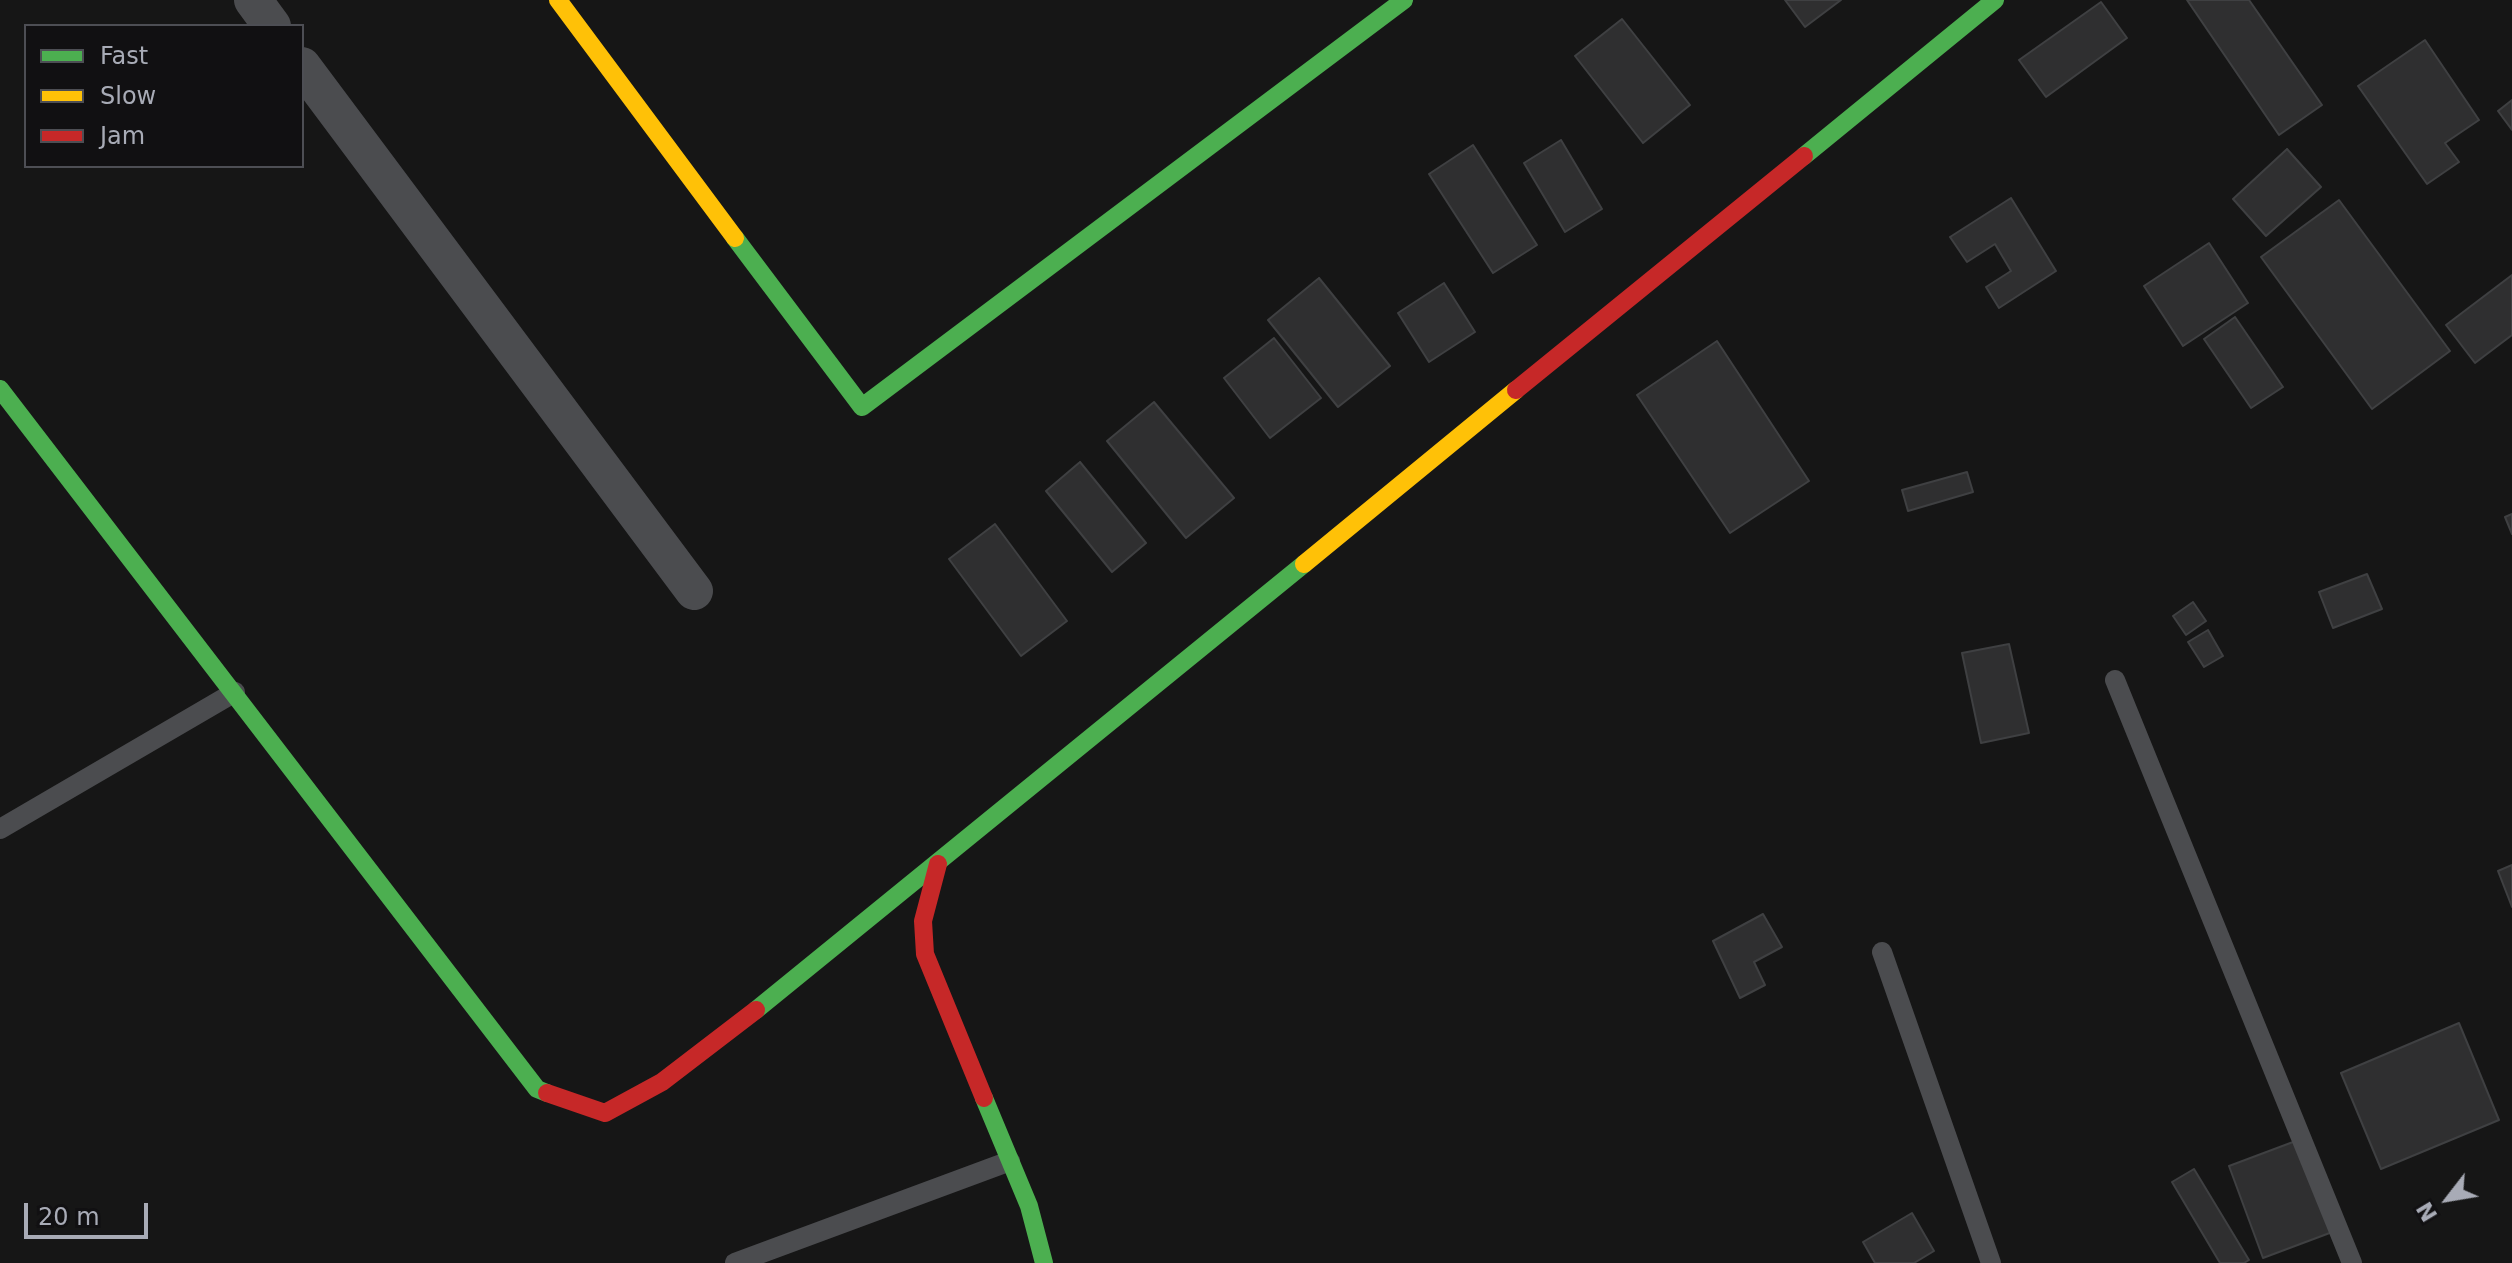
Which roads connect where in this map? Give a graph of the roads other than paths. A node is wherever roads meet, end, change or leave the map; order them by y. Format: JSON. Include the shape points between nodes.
{"nodes":[{"id":1,"x":253,"y":0,"type":"edge"},
{"id":2,"x":558,"y":0,"type":"edge"},
{"id":3,"x":1404,"y":0,"type":"edge"},
{"id":4,"x":1995,"y":0,"type":"edge"},
{"id":5,"x":271,"y":24,"type":"edge"},
{"id":6,"x":304,"y":69,"type":"edge"},
{"id":7,"x":0,"y":389,"type":"edge"},
{"id":8,"x":694,"y":591,"type":"dead end"},
{"id":9,"x":2115,"y":680,"type":"dead end"},
{"id":10,"x":235,"y":692,"type":"junction"},
{"id":11,"x":0,"y":829,"type":"edge"},
{"id":12,"x":938,"y":864,"type":"junction"},
{"id":13,"x":843,"y":941,"type":"junction"},
{"id":14,"x":874,"y":942,"type":"dead end"},
{"id":15,"x":901,"y":947,"type":"dead end"},
{"id":16,"x":1882,"y":952,"type":"dead end"},
{"id":17,"x":925,"y":954,"type":"junction"},
{"id":18,"x":1010,"y":1161,"type":"junction"},
{"id":19,"x":735,"y":1263,"type":"edge"},
{"id":20,"x":1044,"y":1263,"type":"edge"},
{"id":21,"x":1991,"y":1263,"type":"edge"},
{"id":22,"x":2352,"y":1263,"type":"edge"}],
"edges":[{"from":1,"to":5,"type":"street"},
{"from":2,"to":3,"type":"street","via":[[862,407]]},
{"from":4,"to":12,"type":"street"},
{"from":6,"to":8,"type":"street"},
{"from":7,"to":10,"type":"street"},
{"from":9,"to":22,"type":"lane"},
{"from":10,"to":11,"type":"lane"},
{"from":10,"to":13,"type":"street","via":[[537,1089],[605,1113],[662,1082]]},
{"from":12,"to":13,"type":"street"},
{"from":12,"to":17,"type":"street","via":[[923,921]]},
{"from":13,"to":14,"type":"street"},
{"from":15,"to":17,"type":"street"},
{"from":16,"to":21,"type":"lane"},
{"from":17,"to":18,"type":"street"},
{"from":18,"to":19,"type":"lane"},
{"from":18,"to":20,"type":"street"}]}
